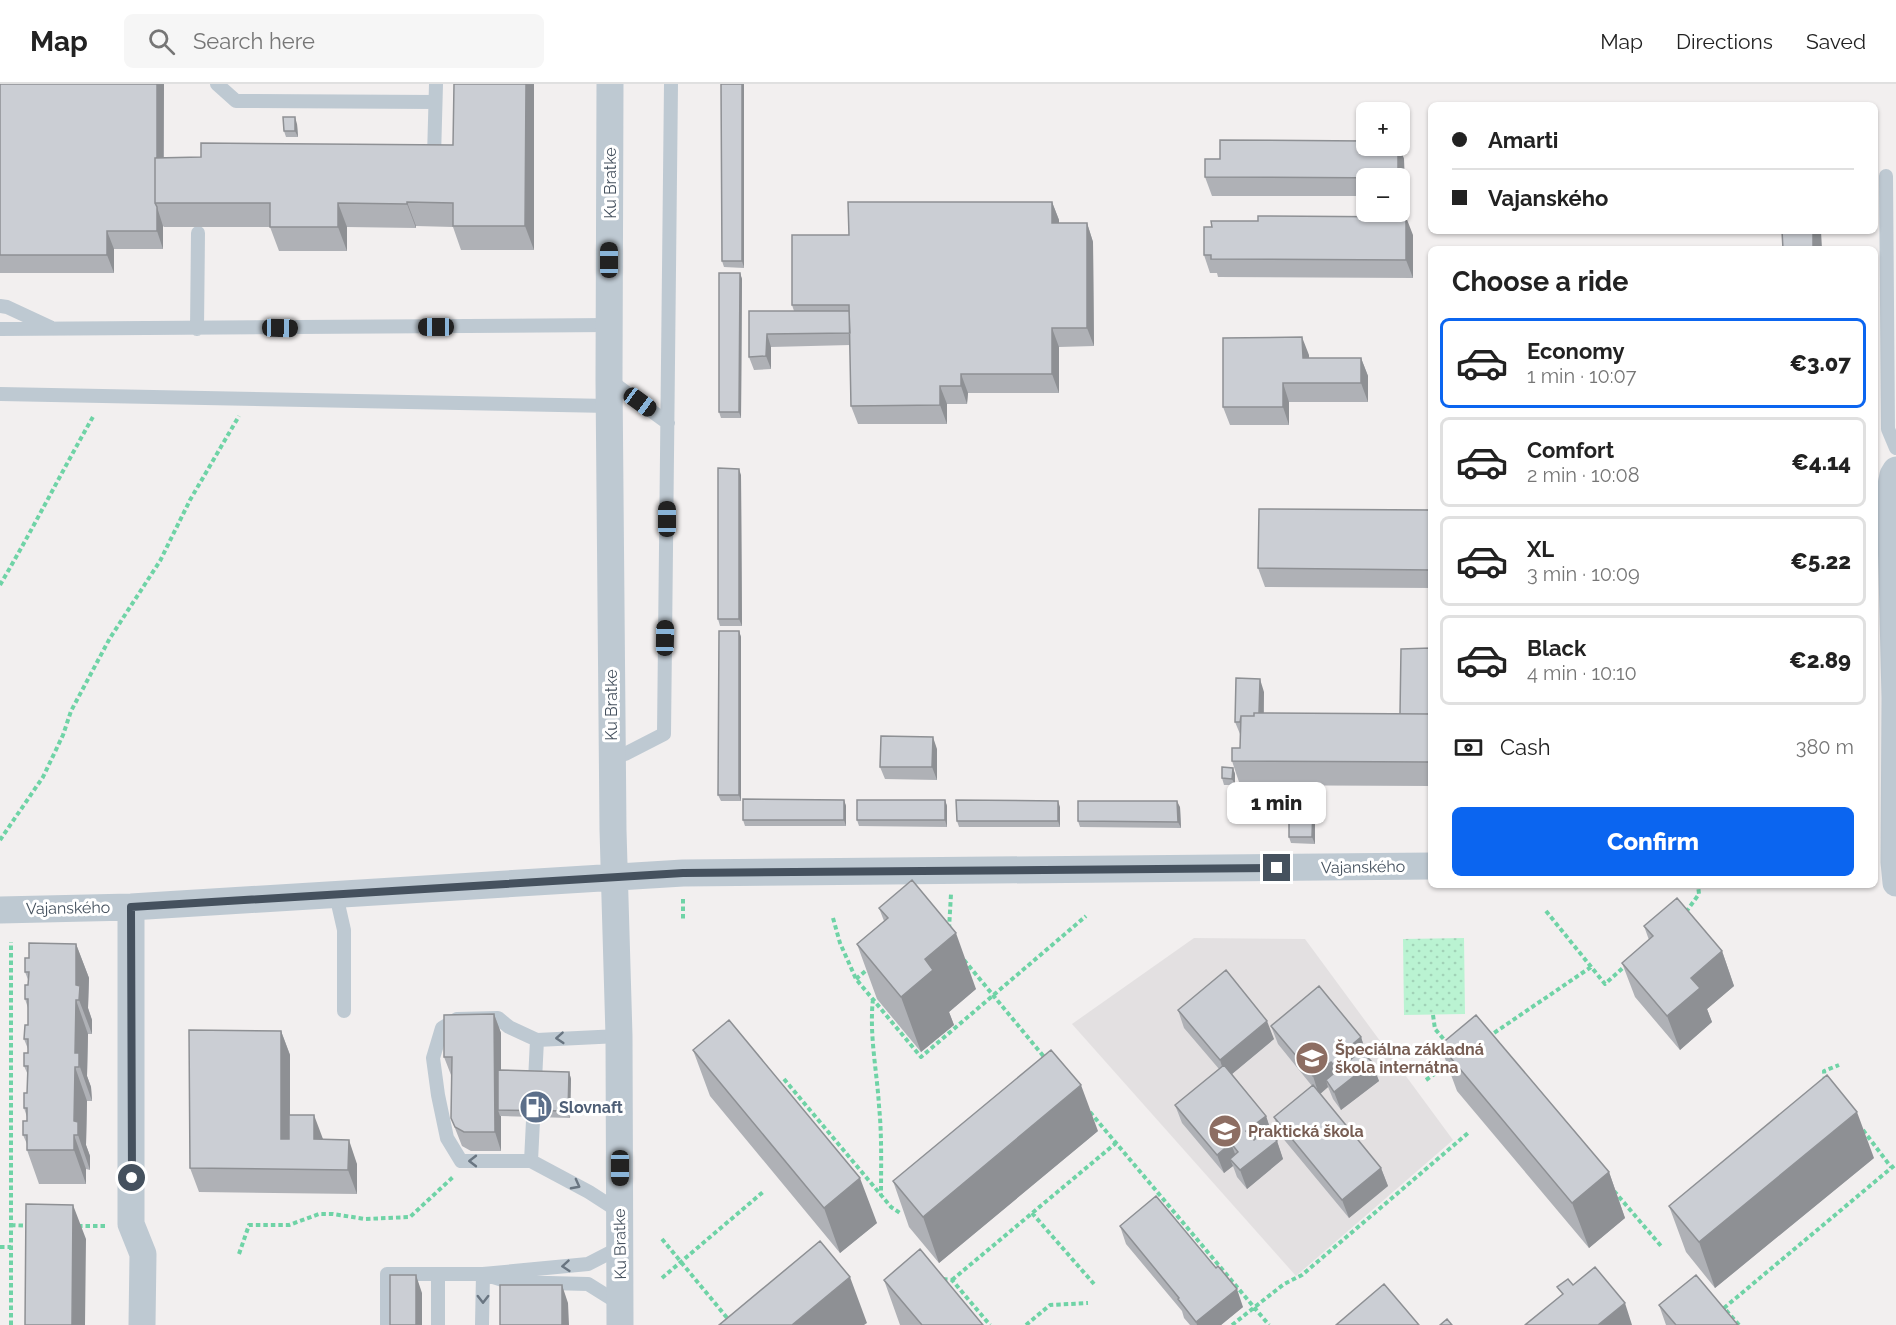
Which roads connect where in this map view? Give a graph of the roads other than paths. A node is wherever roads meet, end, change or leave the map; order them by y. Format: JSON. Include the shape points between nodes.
{"nodes":[{"id":1,"x":217,"y":84,"type":"edge"},
{"id":2,"x":436,"y":84,"type":"edge"},
{"id":3,"x":610,"y":84,"type":"edge"},
{"id":4,"x":671,"y":84,"type":"edge"},
{"id":5,"x":435,"y":102,"type":"junction"},
{"id":6,"x":434,"y":157,"type":"edge"},
{"id":7,"x":1886,"y":176,"type":"dead end"},
{"id":8,"x":198,"y":233,"type":"dead end"},
{"id":9,"x":0,"y":306,"type":"edge"},
{"id":10,"x":609,"y":326,"type":"junction"},
{"id":11,"x":0,"y":329,"type":"edge"},
{"id":12,"x":54,"y":329,"type":"junction"},
{"id":13,"x":197,"y":329,"type":"junction"},
{"id":14,"x":609,"y":393,"type":"junction"},
{"id":15,"x":0,"y":394,"type":"edge"},
{"id":16,"x":668,"y":423,"type":"junction"},
{"id":17,"x":1896,"y":448,"type":"edge"},
{"id":18,"x":1896,"y":470,"type":"edge"},
{"id":19,"x":612,"y":754,"type":"junction"},
{"id":20,"x":1428,"y":866,"type":"edge"},
{"id":21,"x":1890,"y":867,"type":"edge"},
{"id":22,"x":613,"y":878,"type":"junction"},
{"id":23,"x":336,"y":895,"type":"junction"},
{"id":24,"x":131,"y":907,"type":"junction"},
{"id":25,"x":0,"y":910,"type":"edge"},
{"id":26,"x":344,"y":1011,"type":"dead end"},
{"id":27,"x":619,"y":1036,"type":"junction"},
{"id":28,"x":537,"y":1040,"type":"junction"},
{"id":29,"x":531,"y":1161,"type":"junction"},
{"id":30,"x":620,"y":1212,"type":"junction"},
{"id":31,"x":621,"y":1247,"type":"junction"},
{"id":32,"x":438,"y":1274,"type":"junction"},
{"id":33,"x":483,"y":1274,"type":"junction"},
{"id":34,"x":620,"y":1315,"type":"edge"},
{"id":35,"x":142,"y":1325,"type":"edge"},
{"id":36,"x":387,"y":1325,"type":"edge"},
{"id":37,"x":438,"y":1325,"type":"edge"},
{"id":38,"x":482,"y":1325,"type":"edge"}],
"edges":[{"from":1,"to":5,"type":"lane","via":[[236,101]]},
{"from":2,"to":5,"type":"lane"},
{"from":3,"to":10,"type":"street","name":"Ku Bratke"},
{"from":4,"to":16,"type":"lane"},
{"from":5,"to":6,"type":"lane"},
{"from":7,"to":17,"type":"lane","via":[[1888,429]]},
{"from":8,"to":13,"type":"lane"},
{"from":9,"to":12,"type":"lane"},
{"from":10,"to":13,"type":"lane"},
{"from":10,"to":14,"type":"street","name":"Ku Bratke"},
{"from":11,"to":12,"type":"lane"},
{"from":12,"to":13,"type":"lane"},
{"from":14,"to":15,"type":"lane","via":[[248,399]]},
{"from":14,"to":16,"type":"lane"},
{"from":14,"to":19,"type":"street","name":"Ku Bratke"},
{"from":16,"to":19,"type":"lane","via":[[664,734],[625,754]]},
{"from":18,"to":21,"type":"street","via":[[1890,490],[1894,698]]},
{"from":19,"to":22,"type":"street","name":"Ku Bratke"},
{"from":20,"to":22,"type":"street","name":"Vajanského","via":[[683,873]]},
{"from":22,"to":23,"type":"street","name":"Vajanského"},
{"from":22,"to":27,"type":"street","name":"Ku Bratke"},
{"from":23,"to":24,"type":"street","name":"Vajanského"},
{"from":23,"to":26,"type":"lane","via":[[344,930]]},
{"from":24,"to":25,"type":"street","name":"Vajanského"},
{"from":24,"to":35,"type":"street","via":[[132,1224],[143,1254]]},
{"from":27,"to":28,"type":"lane","one_way":true},
{"from":27,"to":30,"type":"street","name":"Ku Bratke"},
{"from":28,"to":29,"type":"lane"},
{"from":29,"to":28,"type":"lane","one_way":true,"via":[[461,1161],[447,1138],[433,1058],[442,1028],[457,1019],[498,1018]]},
{"from":29,"to":30,"type":"lane","one_way":true},
{"from":30,"to":31,"type":"street","name":"Ku Bratke"},
{"from":31,"to":33,"type":"lane","one_way":true,"via":[[588,1264]]},
{"from":31,"to":34,"type":"street","name":"Ku Bratke"},
{"from":32,"to":33,"type":"lane"},
{"from":32,"to":36,"type":"lane","via":[[387,1274]]},
{"from":32,"to":37,"type":"lane"},
{"from":33,"to":34,"type":"lane","via":[[509,1282],[566,1289],[588,1284]]},
{"from":33,"to":38,"type":"lane","one_way":true}]}
